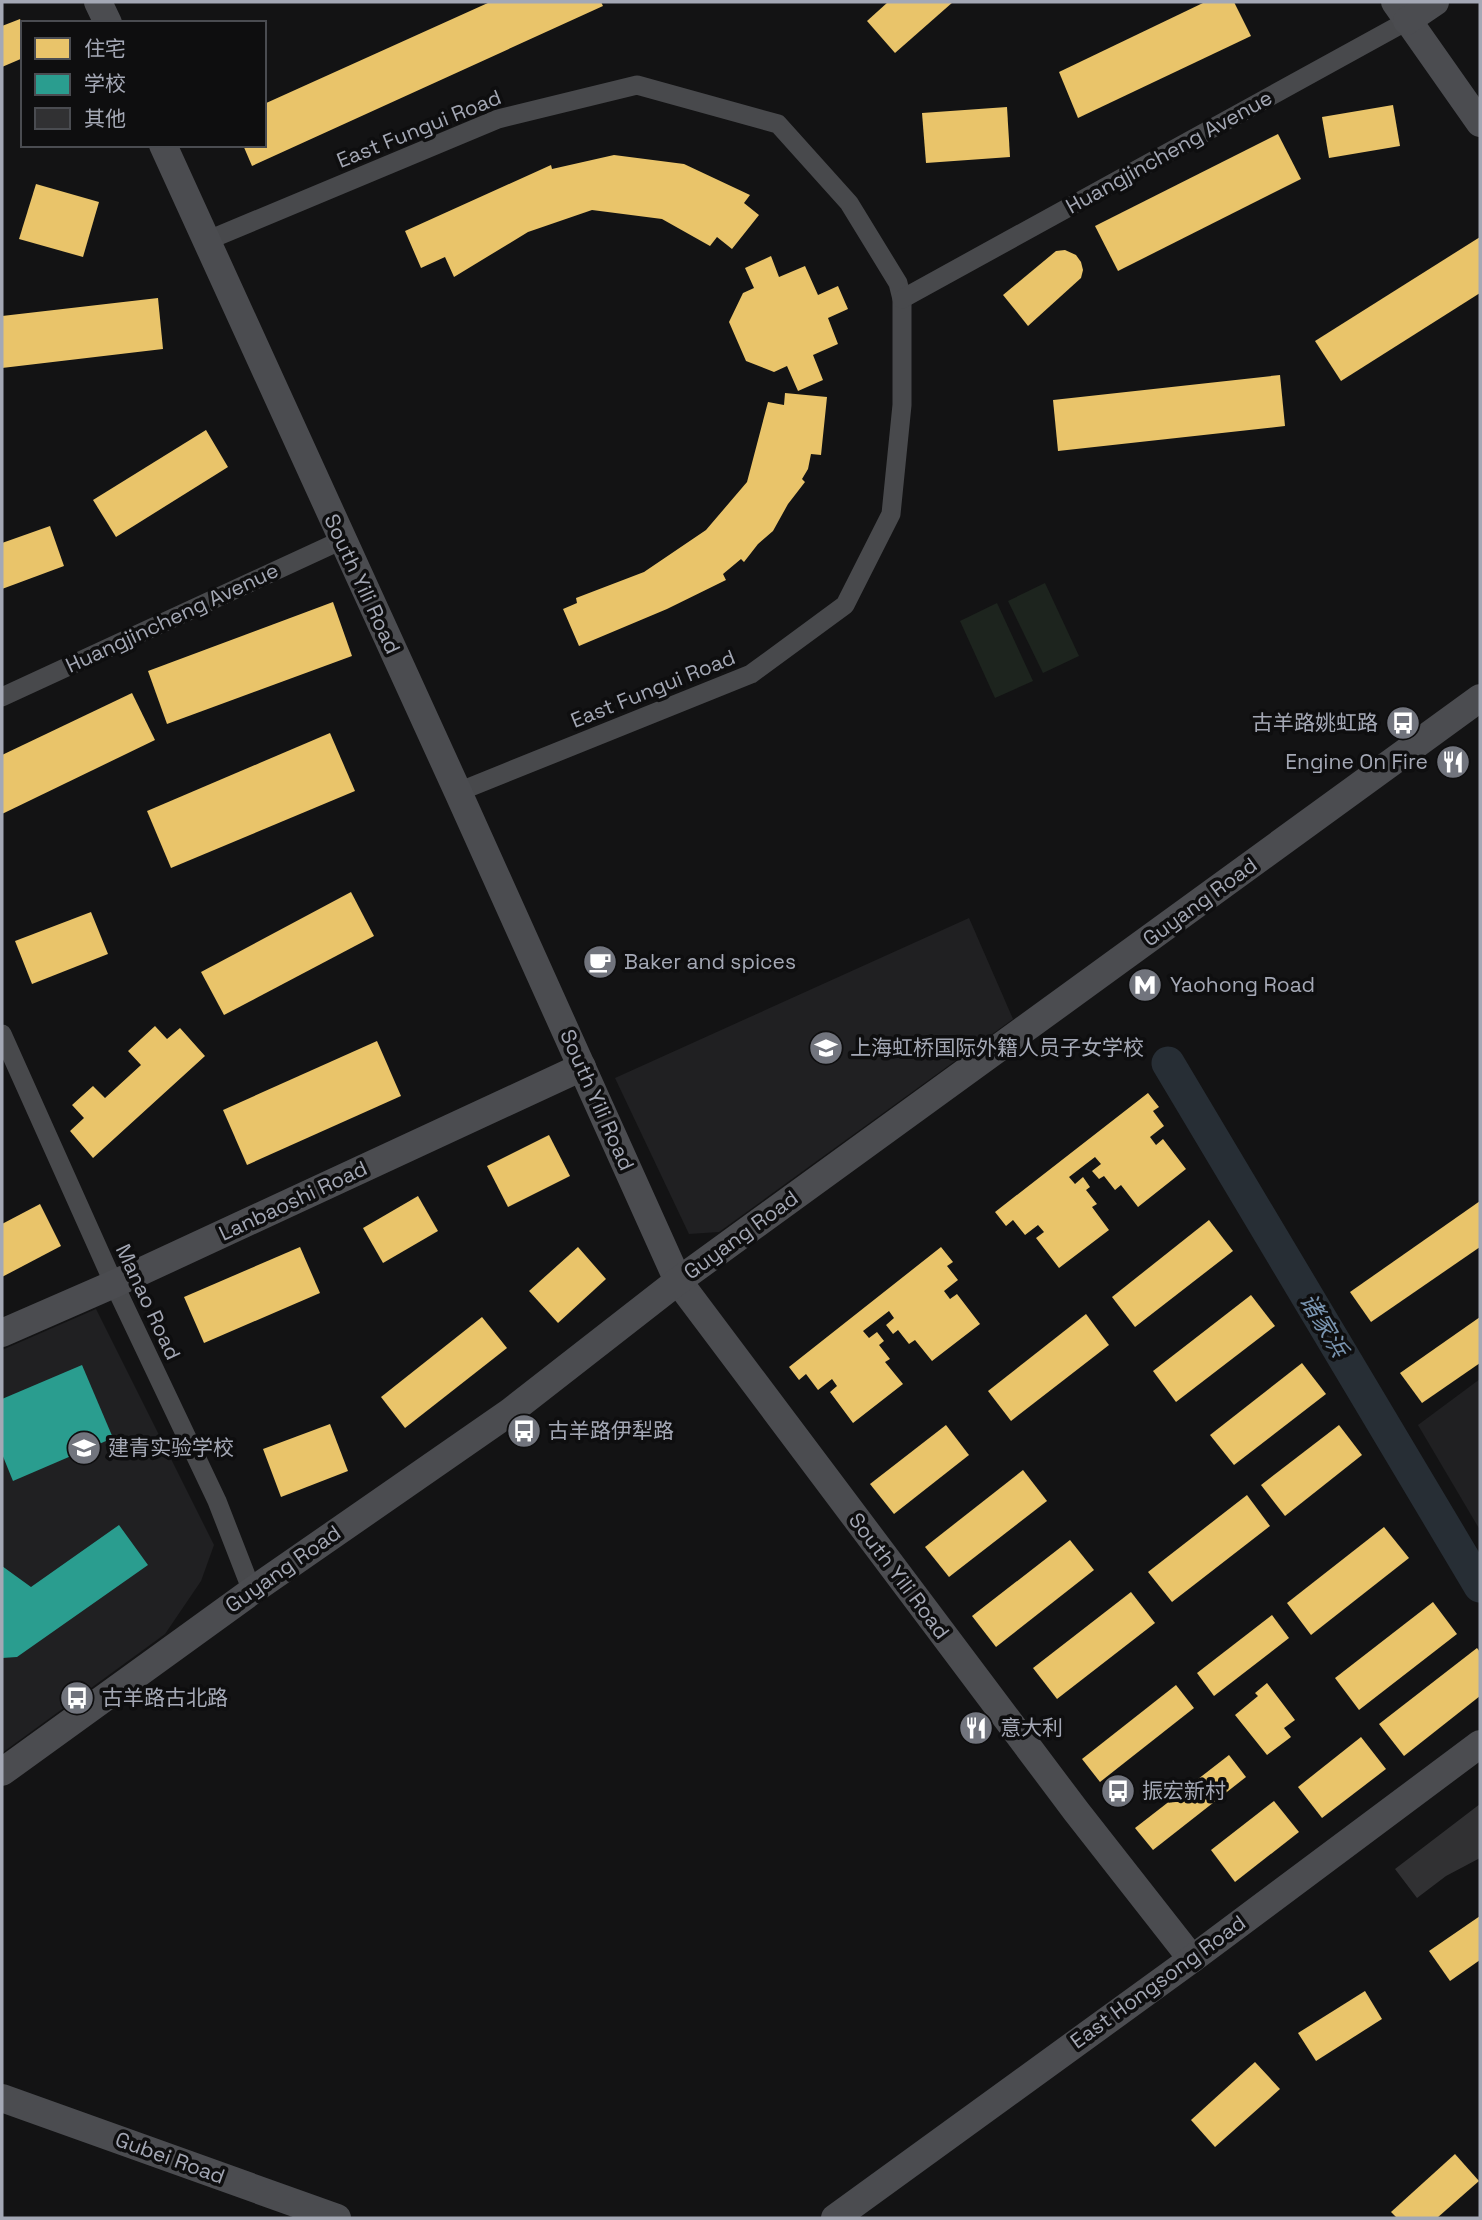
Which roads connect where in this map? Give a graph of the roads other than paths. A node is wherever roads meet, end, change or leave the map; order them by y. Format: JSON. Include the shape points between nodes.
{"nodes":[{"id":1,"x":98,"y":2,"type":"edge"},
{"id":2,"x":1435,"y":2,"type":"edge"},
{"id":3,"x":1401,"y":11,"type":"edge"},
{"id":4,"x":107,"y":21,"type":"edge"},
{"id":5,"x":1480,"y":123,"type":"edge"},
{"id":6,"x":164,"y":147,"type":"edge"},
{"id":7,"x":205,"y":241,"type":"junction"},
{"id":8,"x":902,"y":299,"type":"junction"},
{"id":9,"x":342,"y":540,"type":"junction"},
{"id":10,"x":2,"y":697,"type":"edge"},
{"id":11,"x":1480,"y":698,"type":"edge"},
{"id":12,"x":458,"y":792,"type":"junction"},
{"id":13,"x":2,"y":1034,"type":"edge"},
{"id":14,"x":582,"y":1067,"type":"junction"},
{"id":15,"x":678,"y":1281,"type":"junction"},
{"id":16,"x":114,"y":1284,"type":"junction"},
{"id":17,"x":2,"y":1333,"type":"edge"},
{"id":18,"x":251,"y":1591,"type":"junction"},
{"id":19,"x":1480,"y":1744,"type":"edge"},
{"id":20,"x":2,"y":1772,"type":"edge"},
{"id":21,"x":1192,"y":1959,"type":"junction"},
{"id":22,"x":2,"y":2098,"type":"edge"},
{"id":23,"x":337,"y":2218,"type":"edge"},
{"id":24,"x":835,"y":2218,"type":"edge"}],
"edges":[{"from":1,"to":4,"type":"street"},
{"from":2,"to":3,"type":"street","name":"Huangjincheng Avenue"},
{"from":3,"to":5,"type":"street"},
{"from":3,"to":8,"type":"street","name":"Huangjincheng Avenue"},
{"from":6,"to":7,"type":"street","name":"South Yili Road"},
{"from":7,"to":8,"type":"street","name":"East Fungui Road","via":[[498,119],[638,85],[778,124],[849,203],[898,283]]},
{"from":7,"to":9,"type":"street","name":"South Yili Road"},
{"from":8,"to":12,"type":"street","name":"East Fungui Road","via":[[902,405],[891,514],[845,605],[751,674]]},
{"from":9,"to":10,"type":"street","name":"Huangjincheng Avenue"},
{"from":9,"to":12,"type":"street","name":"South Yili Road"},
{"from":11,"to":15,"type":"street","name":"Guyang Road"},
{"from":12,"to":14,"type":"street","name":"South Yili Road"},
{"from":13,"to":16,"type":"street","name":"Manao Road"},
{"from":14,"to":15,"type":"street","name":"South Yili Road"},
{"from":14,"to":16,"type":"street","name":"Lanbaoshi Road"},
{"from":15,"to":18,"type":"street","name":"Guyang Road","via":[[510,1412]]},
{"from":15,"to":21,"type":"street","name":"South Yili Road"},
{"from":16,"to":17,"type":"street","name":"Lanbaoshi Road"},
{"from":16,"to":18,"type":"street","name":"Manao Road","via":[[217,1501]]},
{"from":18,"to":20,"type":"street","name":"Guyang Road"},
{"from":19,"to":21,"type":"street","name":"East Hongsong Road"},
{"from":21,"to":24,"type":"street","name":"East Hongsong Road"},
{"from":22,"to":23,"type":"street","name":"Gubei Road"}]}
